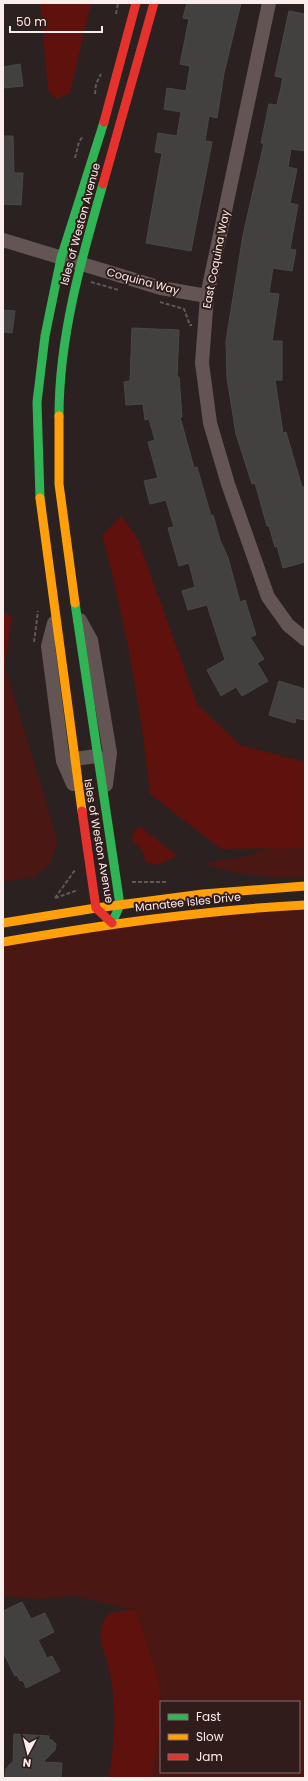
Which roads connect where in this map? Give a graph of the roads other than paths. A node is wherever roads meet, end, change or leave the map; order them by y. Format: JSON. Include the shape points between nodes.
{"nodes":[{"id":1,"x":136,"y":3,"type":"edge"},
{"id":2,"x":154,"y":3,"type":"edge"},
{"id":3,"x":269,"y":3,"type":"edge"},
{"id":4,"x":3,"y":240,"type":"edge"},
{"id":5,"x":61,"y":258,"type":"junction"},
{"id":6,"x":80,"y":263,"type":"junction"},
{"id":7,"x":207,"y":296,"type":"junction"},
{"id":8,"x":76,"y":613,"type":"junction"},
{"id":9,"x":56,"y":617,"type":"joint"},
{"id":10,"x":305,"y":639,"type":"edge"},
{"id":11,"x":84,"y":668,"type":"junction"},
{"id":12,"x":57,"y":672,"type":"junction"},
{"id":13,"x":97,"y":756,"type":"junction"},
{"id":14,"x":74,"y":759,"type":"junction"},
{"id":15,"x":104,"y":801,"type":"junction"},
{"id":16,"x":80,"y":802,"type":"junction"},
{"id":17,"x":305,"y":886,"type":"edge"},
{"id":18,"x":120,"y":905,"type":"junction"},
{"id":19,"x":305,"y":905,"type":"edge"},
{"id":20,"x":96,"y":908,"type":"junction"},
{"id":21,"x":112,"y":923,"type":"junction"},
{"id":22,"x":3,"y":924,"type":"edge"},
{"id":23,"x":3,"y":942,"type":"edge"}],
"edges":[{"from":1,"to":5,"type":"street","name":"Isles of Weston Avenue","via":[[110,104]]},
{"from":2,"to":6,"type":"street","name":"Isles of Weston Avenue"},
{"from":3,"to":7,"type":"street","name":"East Coquina Way"},
{"from":4,"to":5,"type":"street","name":"Coquina Way"},
{"from":5,"to":6,"type":"street","name":"Coquina Way"},
{"from":5,"to":9,"type":"street","name":"Isles of Weston Avenue","via":[[45,336],[37,402],[39,489]]},
{"from":6,"to":7,"type":"street","name":"Coquina Way","via":[[161,288]]},
{"from":6,"to":8,"type":"street","name":"Isles of Weston Avenue","via":[[65,336],[59,403],[59,484]]},
{"from":7,"to":10,"type":"street","name":"East Coquina Way","via":[[202,363],[210,423],[228,484],[268,597],[288,625]]},
{"from":8,"to":11,"type":"street","name":"Isles of Weston Avenue"},
{"from":8,"to":15,"type":"street","via":[[92,640],[110,753]]},
{"from":9,"to":12,"type":"street","via":[[48,646]]},
{"from":11,"to":12,"type":"street"},
{"from":11,"to":13,"type":"street","name":"Isles of Weston Avenue"},
{"from":12,"to":14,"type":"street","name":"Isles of Weston Avenue"},
{"from":12,"to":16,"type":"street","via":[[63,761]]},
{"from":13,"to":14,"type":"street"},
{"from":13,"to":15,"type":"street","name":"Isles of Weston Avenue"},
{"from":14,"to":16,"type":"street","name":"Isles of Weston Avenue"},
{"from":15,"to":18,"type":"street","name":"Isles of Weston Avenue"},
{"from":16,"to":20,"type":"street","name":"Isles of Weston Avenue"},
{"from":17,"to":18,"type":"street","name":"Manatee Isles Drive","via":[[203,894]]},
{"from":18,"to":20,"type":"street","name":"Manatee Isles Drive"},
{"from":18,"to":21,"type":"street","name":"Isles of Weston Avenue"},
{"from":19,"to":21,"type":"street","name":"Manatee Isles Drive","via":[[205,911]]},
{"from":20,"to":21,"type":"street","name":"Isles of Weston Avenue"},
{"from":20,"to":22,"type":"street","name":"Manatee Isles Drive"},
{"from":21,"to":23,"type":"street","name":"Manatee Isles Drive"}]}
